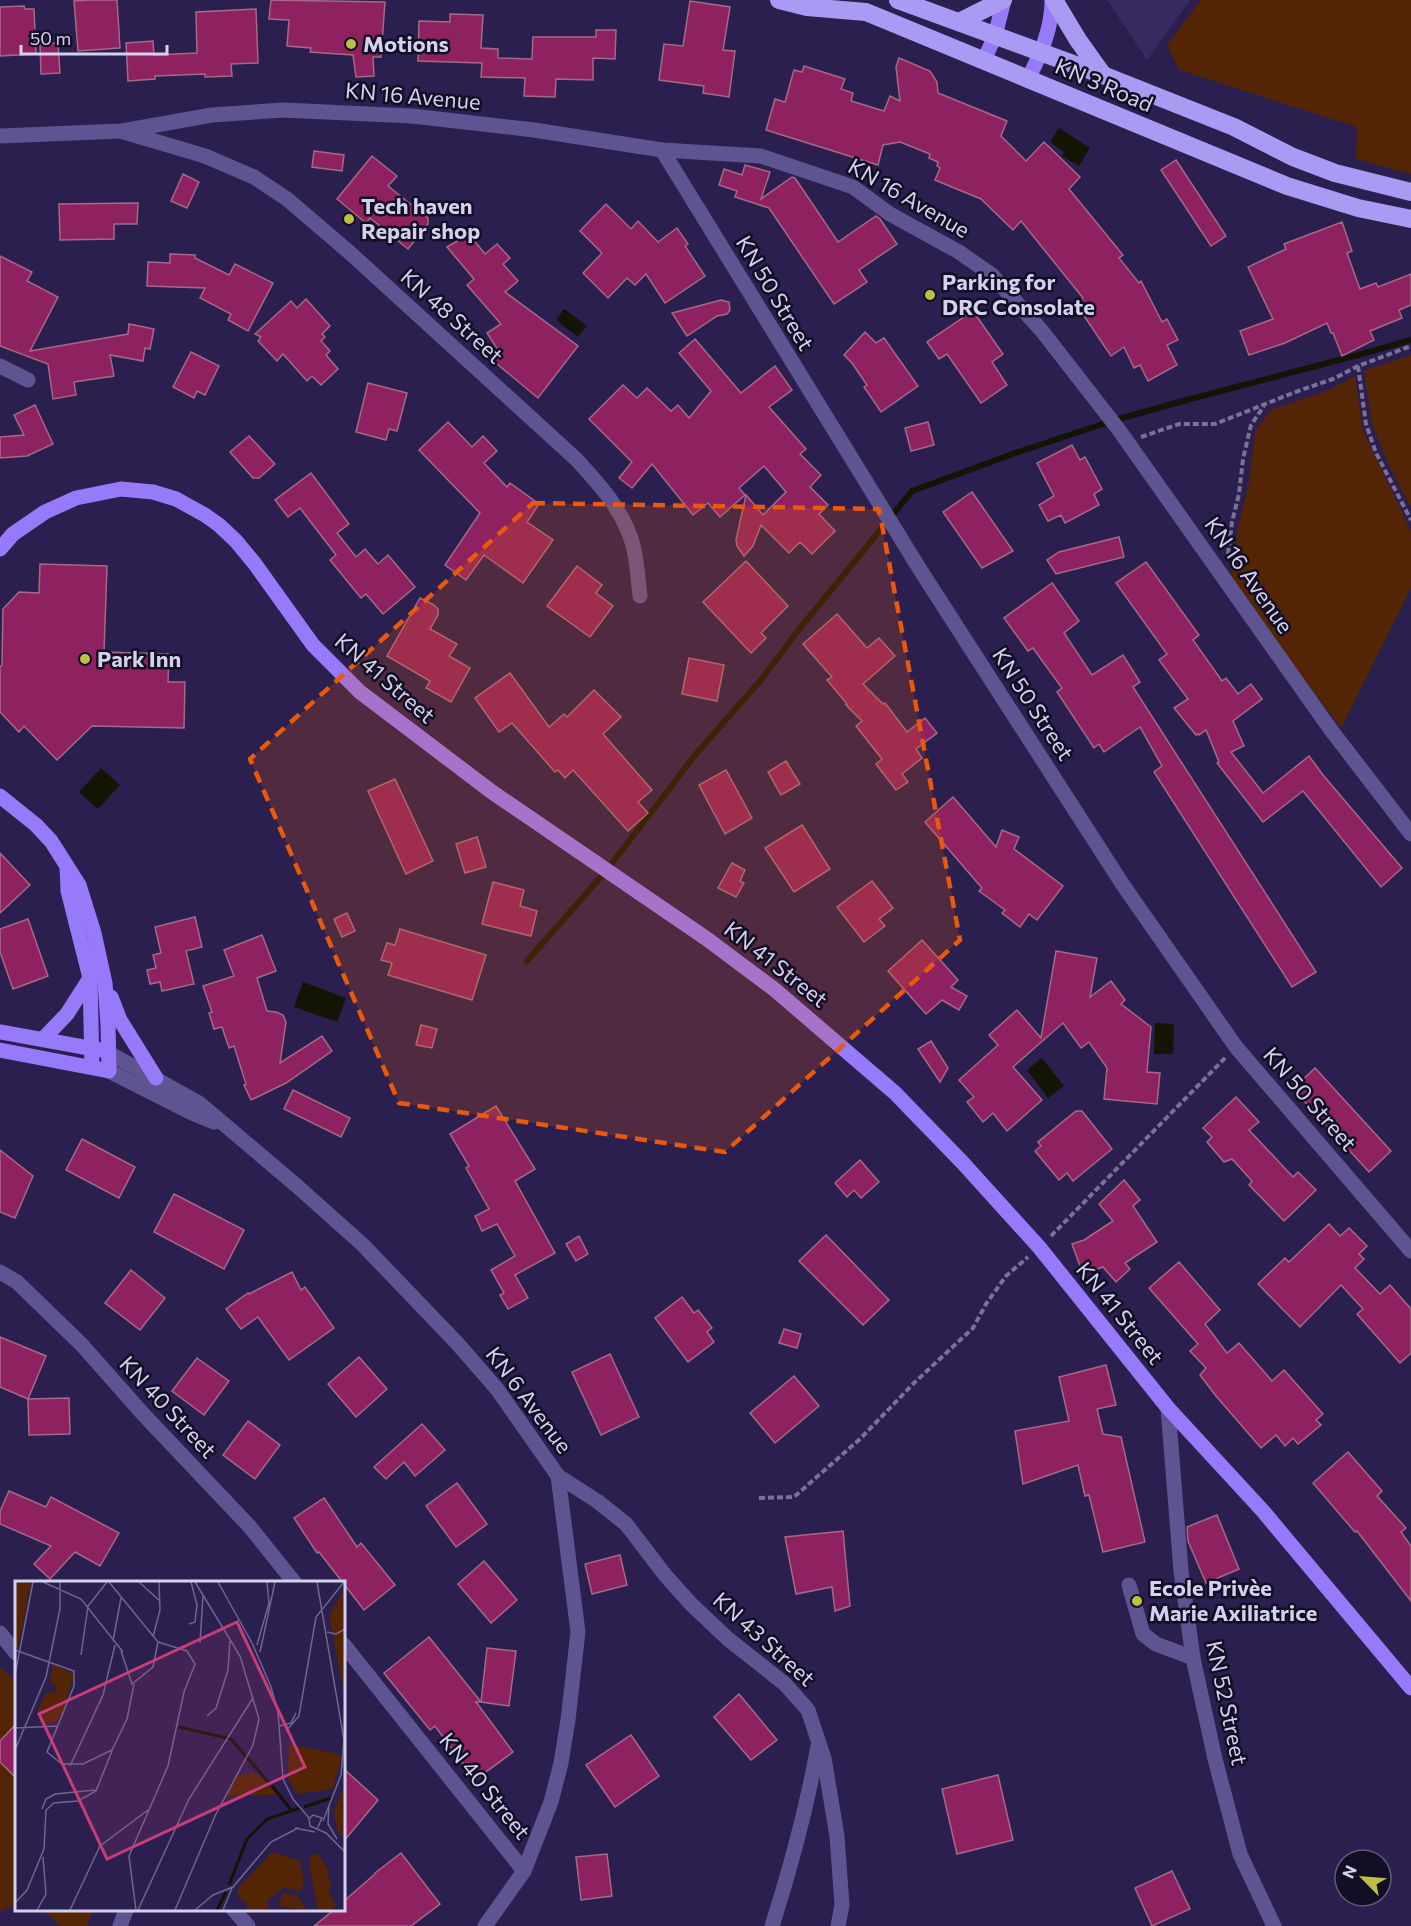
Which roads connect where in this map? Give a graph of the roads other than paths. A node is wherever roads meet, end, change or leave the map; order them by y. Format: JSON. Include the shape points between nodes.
{"nodes":[{"id":1,"x":779,"y":0,"type":"edge"},
{"id":2,"x":898,"y":0,"type":"edge"},
{"id":3,"x":1003,"y":0,"type":"edge"},
{"id":4,"x":1053,"y":0,"type":"edge"},
{"id":5,"x":959,"y":22,"type":"junction"},
{"id":6,"x":995,"y":36,"type":"junction"},
{"id":7,"x":1041,"y":53,"type":"junction"},
{"id":8,"x":984,"y":60,"type":"junction"},
{"id":9,"x":1103,"y":75,"type":"junction"},
{"id":10,"x":1028,"y":79,"type":"junction"},
{"id":11,"x":122,"y":131,"type":"junction"},
{"id":12,"x":0,"y":136,"type":"edge"},
{"id":13,"x":662,"y":150,"type":"junction"},
{"id":14,"x":1411,"y":192,"type":"edge"},
{"id":15,"x":1411,"y":219,"type":"edge"},
{"id":16,"x":0,"y":366,"type":"edge"},
{"id":17,"x":28,"y":380,"type":"dead end"},
{"id":18,"x":0,"y":549,"type":"edge"},
{"id":19,"x":640,"y":596,"type":"dead end"},
{"id":20,"x":0,"y":796,"type":"edge"},
{"id":21,"x":1411,"y":834,"type":"edge"},
{"id":22,"x":98,"y":980,"type":"junction"},
{"id":23,"x":0,"y":1032,"type":"edge"},
{"id":24,"x":43,"y":1039,"type":"junction"},
{"id":25,"x":90,"y":1047,"type":"junction"},
{"id":26,"x":0,"y":1050,"type":"edge"},
{"id":27,"x":109,"y":1053,"type":"junction"},
{"id":28,"x":92,"y":1067,"type":"junction"},
{"id":29,"x":109,"y":1071,"type":"junction"},
{"id":30,"x":156,"y":1078,"type":"junction"},
{"id":31,"x":226,"y":1127,"type":"junction"},
{"id":32,"x":1411,"y":1251,"type":"edge"},
{"id":33,"x":0,"y":1272,"type":"edge"},
{"id":34,"x":1168,"y":1408,"type":"junction"},
{"id":35,"x":558,"y":1476,"type":"junction"},
{"id":36,"x":293,"y":1581,"type":"edge"},
{"id":37,"x":1130,"y":1585,"type":"dead end"},
{"id":38,"x":0,"y":1634,"type":"edge"},
{"id":39,"x":345,"y":1646,"type":"edge"},
{"id":40,"x":15,"y":1652,"type":"edge"},
{"id":41,"x":1193,"y":1658,"type":"junction"},
{"id":42,"x":1411,"y":1688,"type":"edge"},
{"id":43,"x":821,"y":1735,"type":"junction"},
{"id":44,"x":524,"y":1871,"type":"junction"},
{"id":45,"x":126,"y":1911,"type":"edge"},
{"id":46,"x":235,"y":1911,"type":"edge"},
{"id":47,"x":120,"y":1926,"type":"edge"},
{"id":48,"x":248,"y":1926,"type":"edge"},
{"id":49,"x":484,"y":1926,"type":"edge"},
{"id":50,"x":772,"y":1926,"type":"edge"},
{"id":51,"x":838,"y":1926,"type":"edge"},
{"id":52,"x":1274,"y":1926,"type":"edge"}],
"edges":[{"from":1,"to":8,"type":"highway","name":"KN 3 Road","via":[[807,7],[866,12]]},
{"from":2,"to":5,"type":"highway","name":"KN 3 Road"},
{"from":3,"to":5,"type":"highway"},
{"from":3,"to":6,"type":"main road"},
{"from":4,"to":7,"type":"main road"},
{"from":4,"to":9,"type":"highway"},
{"from":5,"to":6,"type":"highway","name":"KN 3 Road"},
{"from":6,"to":7,"type":"highway","name":"KN 3 Road"},
{"from":6,"to":8,"type":"main road"},
{"from":7,"to":9,"type":"highway","name":"KN 3 Road"},
{"from":7,"to":10,"type":"main road"},
{"from":8,"to":10,"type":"highway","name":"KN 3 Road"},
{"from":9,"to":14,"type":"highway","name":"KN 3 Road","via":[[1234,127],[1335,173]]},
{"from":10,"to":15,"type":"highway","name":"KN 3 Road","via":[[1287,186],[1358,208]]},
{"from":11,"to":12,"type":"street","name":"KN 16 Avenue"},
{"from":11,"to":13,"type":"street","name":"KN 16 Avenue","via":[[212,115],[283,110],[412,116]]},
{"from":11,"to":19,"type":"street","name":"KN 48 Street","via":[[205,156],[254,177],[349,252],[576,459],[608,493],[633,544]]},
{"from":13,"to":21,"type":"street","name":"KN 16 Avenue","via":[[761,156],[853,187],[890,214],[992,275],[1042,331],[1125,440],[1330,730]]},
{"from":13,"to":32,"type":"street","name":"KN 50 Street","via":[[919,568],[1123,885],[1236,1047]]},
{"from":16,"to":17,"type":"street"},
{"from":18,"to":34,"type":"main road","name":"KN 41 Street","via":[[12,534],[45,512],[104,491],[153,492],[206,515],[237,541],[313,645],[360,692],[492,792],[774,989],[895,1093],[1039,1247]]},
{"from":20,"to":22,"type":"main road","via":[[36,825],[67,867],[68,891]]},
{"from":22,"to":24,"type":"main road"},
{"from":22,"to":25,"type":"main road"},
{"from":22,"to":27,"type":"main road"},
{"from":22,"to":30,"type":"main road"},
{"from":23,"to":24,"type":"main road","name":"KN 6 Avenue"},
{"from":24,"to":25,"type":"main road","name":"KN 6 Avenue"},
{"from":25,"to":27,"type":"main road","name":"KN 6 Avenue"},
{"from":25,"to":28,"type":"main road"},
{"from":26,"to":28,"type":"main road","name":"KN 6 Avenue"},
{"from":27,"to":29,"type":"main road"},
{"from":27,"to":30,"type":"street","name":"KN 6 Avenue"},
{"from":28,"to":29,"type":"main road","name":"KN 6 Avenue"},
{"from":29,"to":31,"type":"street","name":"KN 6 Avenue"},
{"from":30,"to":31,"type":"street","name":"KN 6 Avenue","via":[[199,1103]]},
{"from":31,"to":35,"type":"street","name":"KN 6 Avenue","via":[[363,1245],[457,1343],[497,1389]]},
{"from":33,"to":36,"type":"street","name":"KN 40 Street","via":[[17,1282],[82,1345],[250,1527]]},
{"from":34,"to":41,"type":"street","name":"KN 52 Street","via":[[1181,1571]]},
{"from":34,"to":42,"type":"main road","name":"KN 41 Street","via":[[1262,1510]]},
{"from":35,"to":43,"type":"street","name":"KN 43 Street","via":[[626,1524],[691,1604],[785,1684],[808,1710]]},
{"from":35,"to":44,"type":"street","name":"KN 6 Avenue","via":[[578,1632],[561,1763],[551,1802]]},
{"from":37,"to":41,"type":"street","via":[[1143,1634],[1156,1644]]},
{"from":38,"to":40,"type":"street"},
{"from":39,"to":44,"type":"street","name":"KN 40 Street"},
{"from":41,"to":52,"type":"street","name":"KN 52 Street","via":[[1240,1854]]},
{"from":43,"to":50,"type":"street"},
{"from":43,"to":51,"type":"street","name":"KN 43 Street","via":[[837,1836],[842,1905]]},
{"from":44,"to":49,"type":"street","name":"KN 6 Avenue"},
{"from":45,"to":47,"type":"street"},
{"from":46,"to":48,"type":"street"}]}
